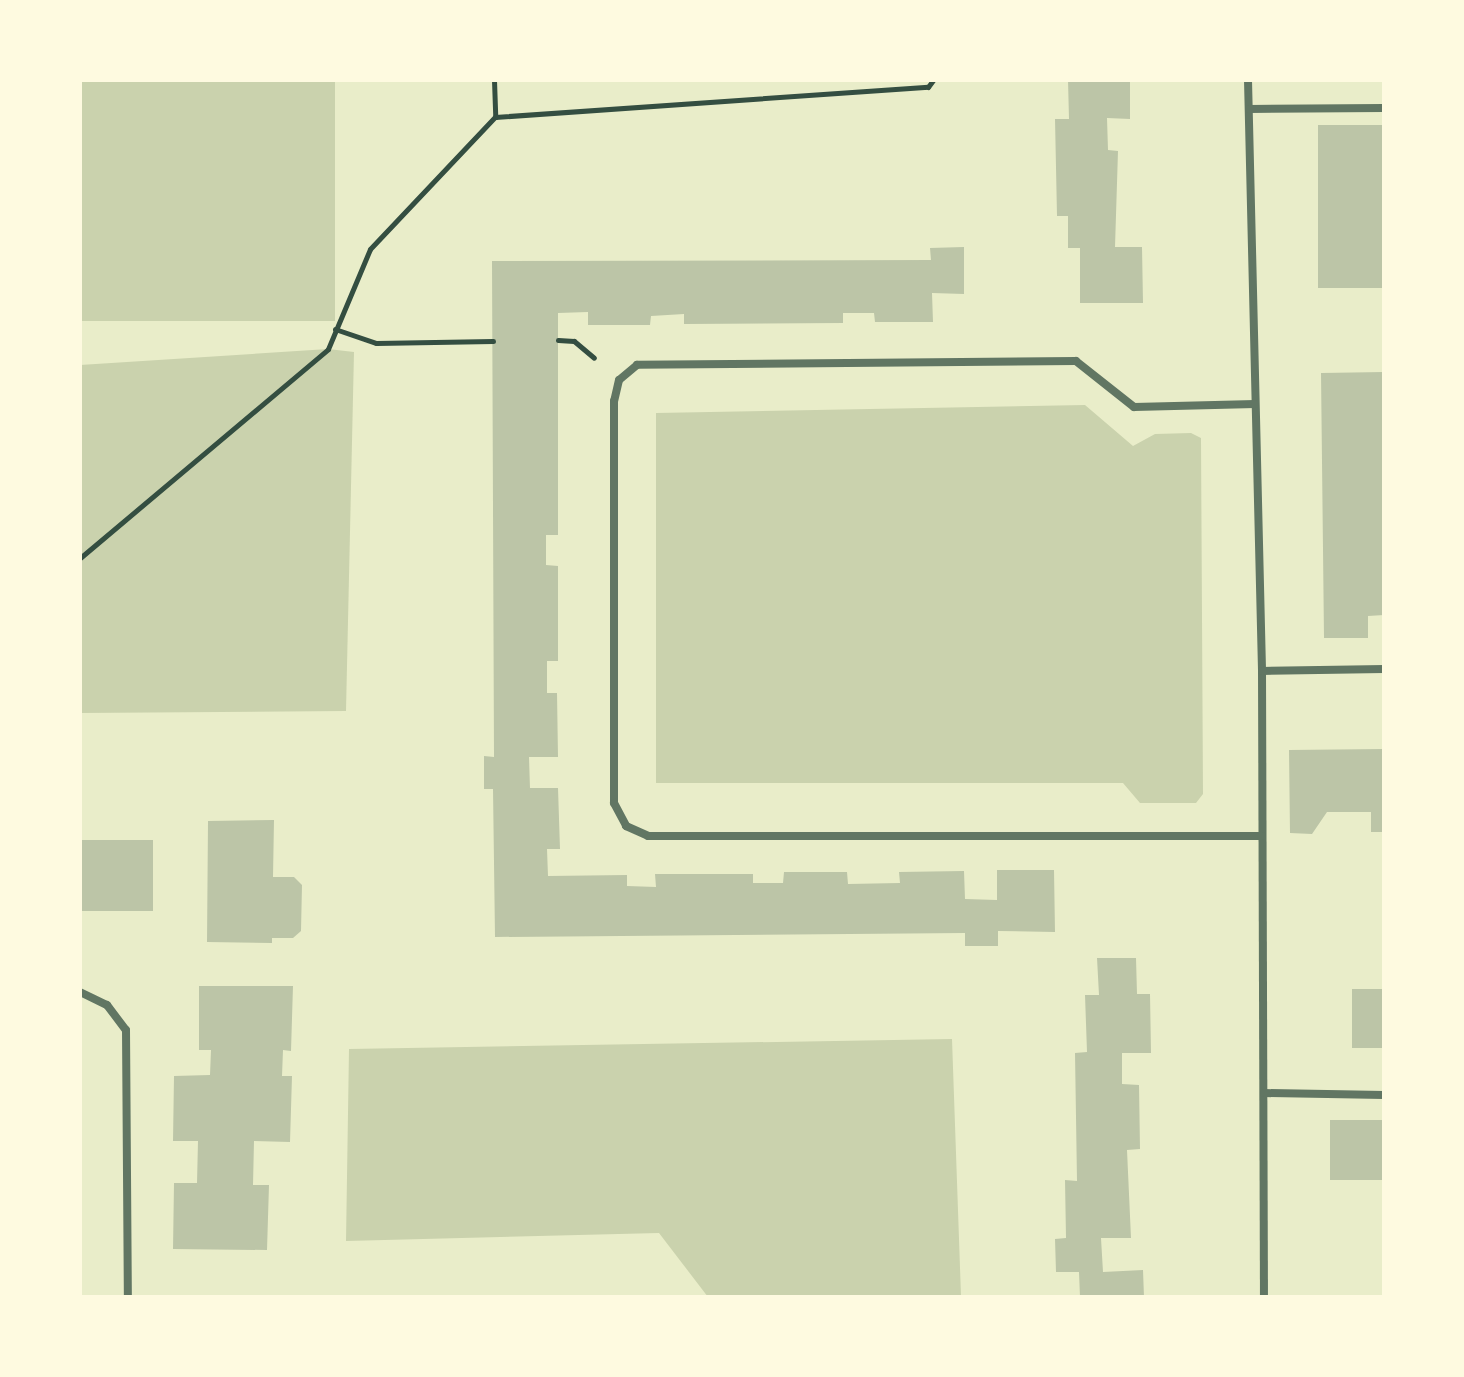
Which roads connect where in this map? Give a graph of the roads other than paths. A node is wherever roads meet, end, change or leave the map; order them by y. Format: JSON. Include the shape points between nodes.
{"nodes":[{"id":1,"x":1248,"y":80,"type":"edge"},
{"id":2,"x":1384,"y":108,"type":"edge"},
{"id":3,"x":1249,"y":109,"type":"junction"},
{"id":4,"x":1255,"y":404,"type":"junction"},
{"id":5,"x":1384,"y":669,"type":"edge"},
{"id":6,"x":1262,"y":671,"type":"junction"},
{"id":7,"x":1262,"y":836,"type":"junction"},
{"id":8,"x":80,"y":992,"type":"edge"},
{"id":9,"x":1264,"y":1093,"type":"junction"},
{"id":10,"x":1384,"y":1095,"type":"edge"},
{"id":11,"x":128,"y":1297,"type":"edge"},
{"id":12,"x":1264,"y":1297,"type":"edge"}],
"edges":[{"from":1,"to":3,"type":"street"},
{"from":2,"to":3,"type":"street"},
{"from":3,"to":4,"type":"street"},
{"from":4,"to":6,"type":"street"},
{"from":4,"to":7,"type":"street","via":[[1134,407],[1076,361],[637,365],[619,380],[614,401],[614,803],[626,826],[648,836]]},
{"from":5,"to":6,"type":"street"},
{"from":6,"to":7,"type":"street"},
{"from":7,"to":9,"type":"street"},
{"from":8,"to":11,"type":"street","via":[[107,1005],[126,1030]]},
{"from":9,"to":10,"type":"street"},
{"from":9,"to":12,"type":"street"}]}
